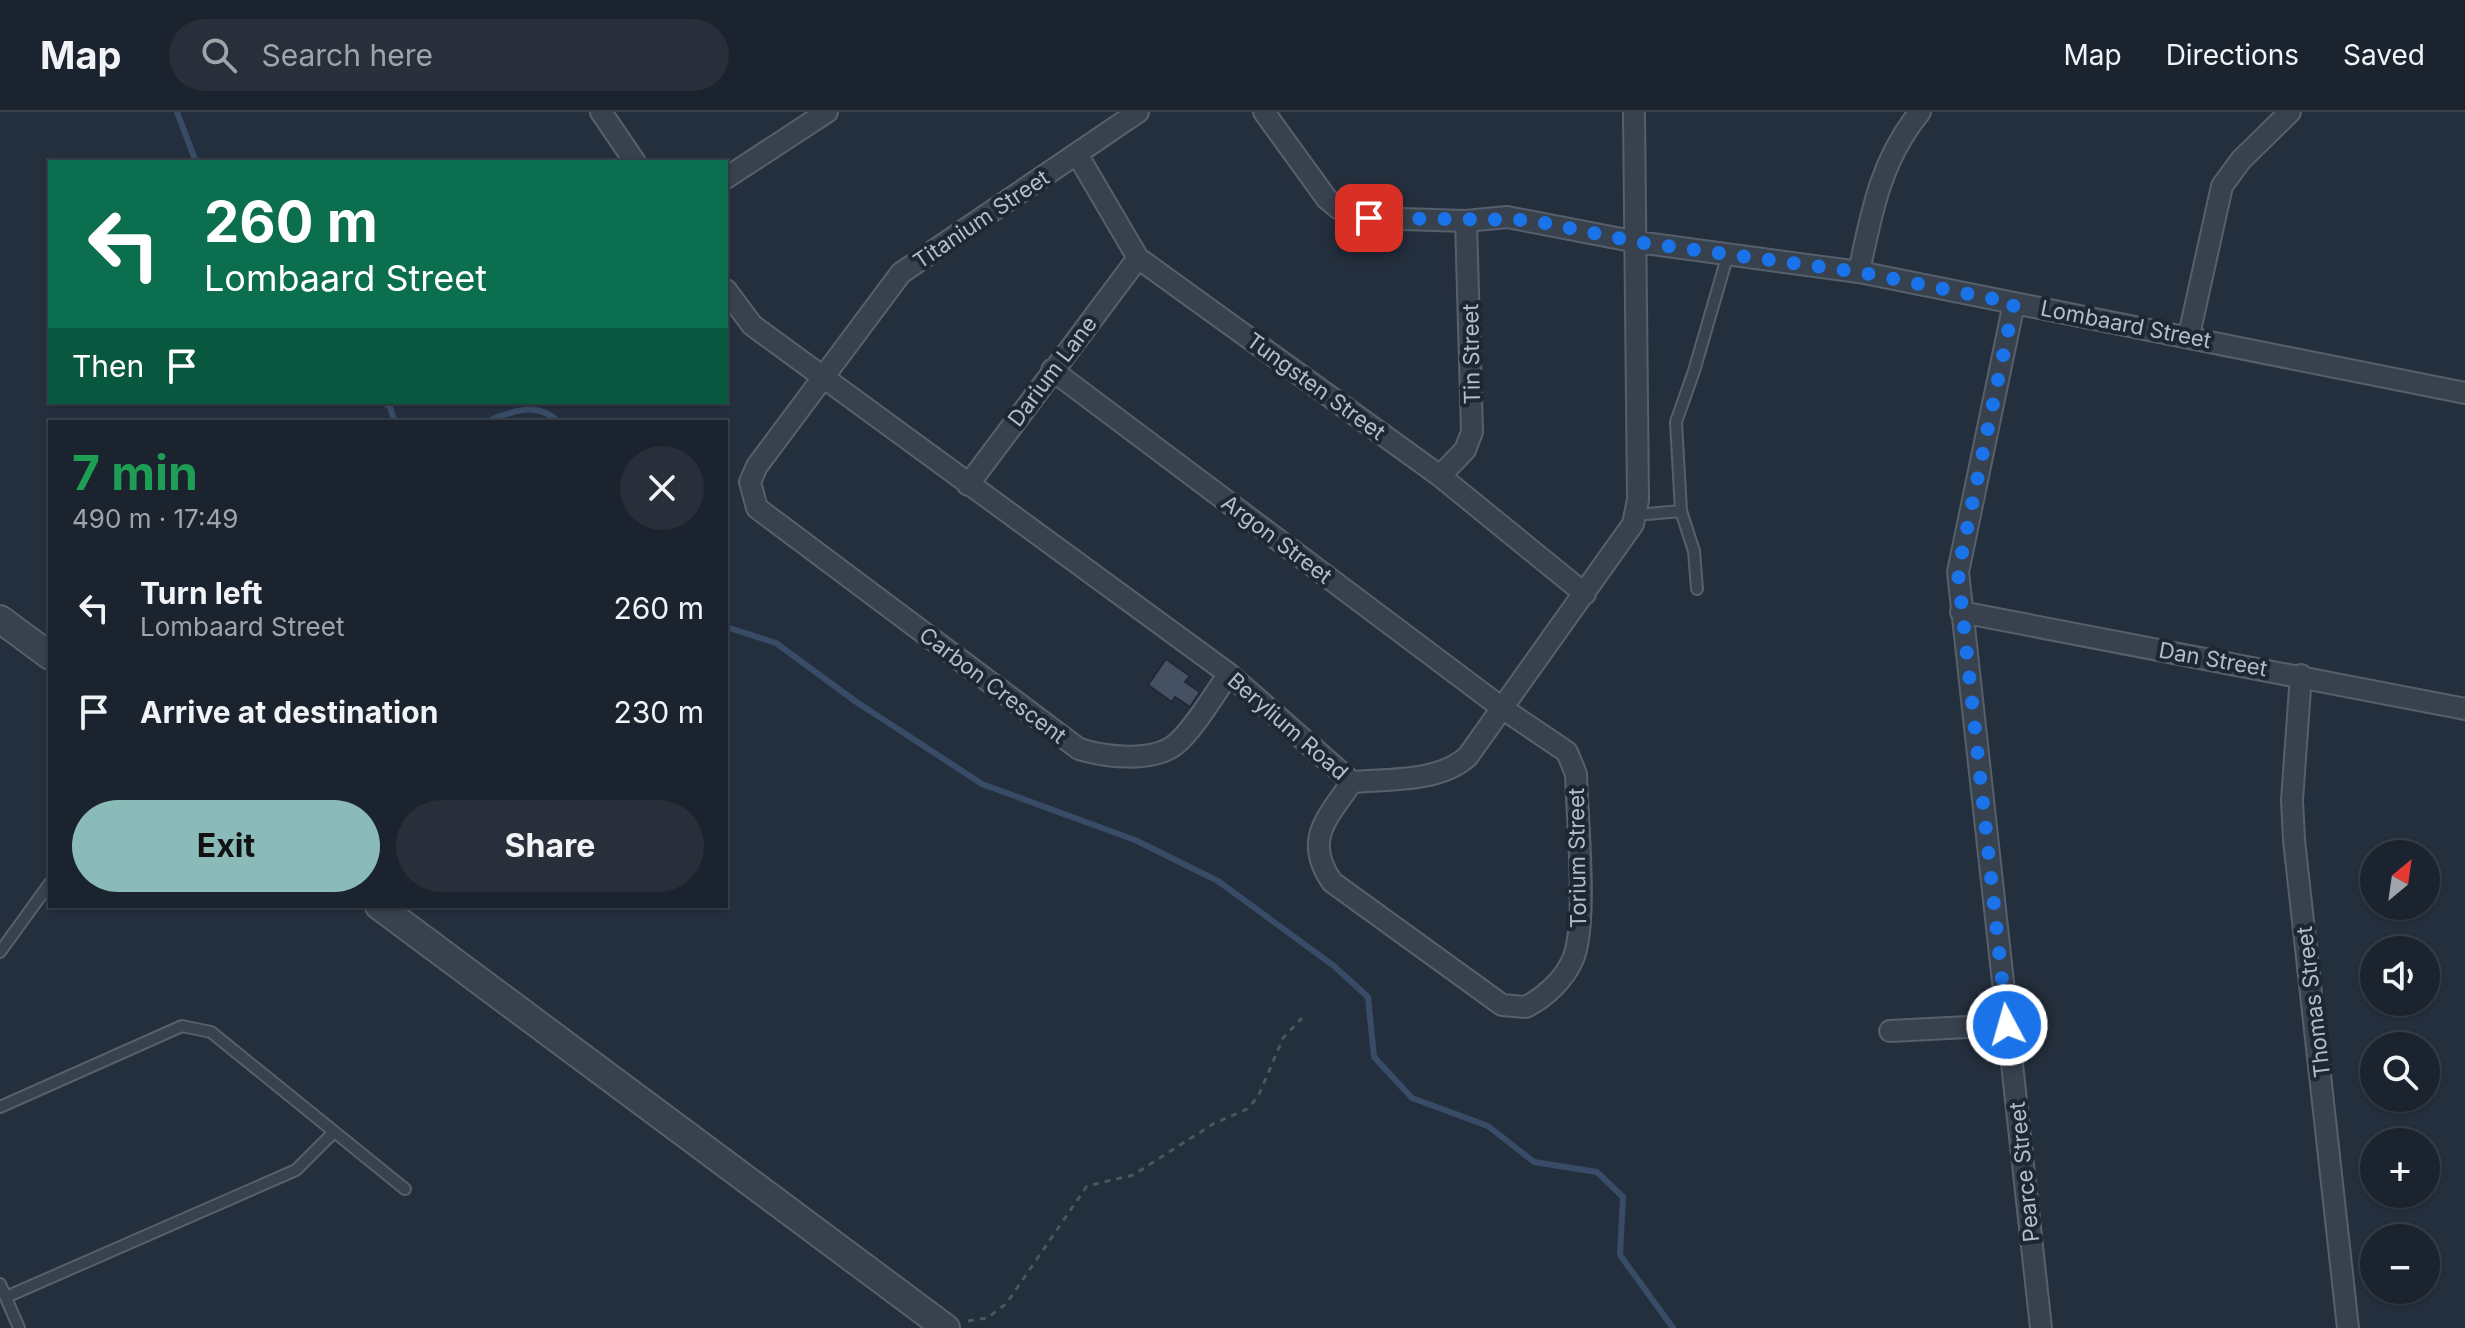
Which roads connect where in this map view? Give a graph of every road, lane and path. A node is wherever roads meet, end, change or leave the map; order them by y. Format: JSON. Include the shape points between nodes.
{"nodes":[{"id":1,"x":601,"y":112,"type":"edge"},
{"id":2,"x":827,"y":112,"type":"edge"},
{"id":3,"x":1138,"y":112,"type":"edge"},
{"id":4,"x":1264,"y":112,"type":"edge"},
{"id":5,"x":1634,"y":112,"type":"edge"},
{"id":6,"x":1920,"y":112,"type":"edge"},
{"id":7,"x":2290,"y":112,"type":"edge"},
{"id":8,"x":1077,"y":154,"type":"junction"},
{"id":9,"x":634,"y":160,"type":"edge"},
{"id":10,"x":728,"y":177,"type":"edge"},
{"id":11,"x":1466,"y":221,"type":"junction"},
{"id":12,"x":1637,"y":242,"type":"junction"},
{"id":13,"x":1728,"y":254,"type":"junction"},
{"id":14,"x":1138,"y":258,"type":"junction"},
{"id":15,"x":1859,"y":272,"type":"junction"},
{"id":16,"x":728,"y":293,"type":"edge"},
{"id":17,"x":2014,"y":303,"type":"junction"},
{"id":18,"x":2189,"y":335,"type":"junction"},
{"id":19,"x":1052,"y":370,"type":"junction"},
{"id":20,"x":824,"y":378,"type":"junction"},
{"id":21,"x":2465,"y":393,"type":"edge"},
{"id":22,"x":1440,"y":476,"type":"junction"},
{"id":23,"x":968,"y":485,"type":"junction"},
{"id":24,"x":757,"y":508,"type":"joint"},
{"id":25,"x":1681,"y":511,"type":"junction"},
{"id":26,"x":1636,"y":515,"type":"junction"},
{"id":27,"x":1697,"y":589,"type":"dead end"},
{"id":28,"x":1585,"y":594,"type":"junction"},
{"id":29,"x":1961,"y":612,"type":"junction"},
{"id":30,"x":0,"y":619,"type":"edge"},
{"id":31,"x":48,"y":655,"type":"edge"},
{"id":32,"x":1229,"y":674,"type":"junction"},
{"id":33,"x":2301,"y":675,"type":"junction"},
{"id":34,"x":1502,"y":708,"type":"junction"},
{"id":35,"x":2465,"y":709,"type":"edge"},
{"id":36,"x":1352,"y":782,"type":"junction"},
{"id":37,"x":48,"y":886,"type":"edge"},
{"id":38,"x":382,"y":908,"type":"edge"},
{"id":39,"x":0,"y":952,"type":"edge"},
{"id":40,"x":1302,"y":1018,"type":"dead end"},
{"id":41,"x":2007,"y":1025,"type":"junction"},
{"id":42,"x":1890,"y":1031,"type":"dead end"},
{"id":43,"x":0,"y":1107,"type":"edge"},
{"id":44,"x":334,"y":1132,"type":"junction"},
{"id":45,"x":405,"y":1189,"type":"dead end"},
{"id":46,"x":0,"y":1284,"type":"edge"},
{"id":47,"x":6,"y":1297,"type":"junction"},
{"id":48,"x":943,"y":1326,"type":"edge"},
{"id":49,"x":19,"y":1328,"type":"edge"},
{"id":50,"x":2041,"y":1328,"type":"edge"},
{"id":51,"x":2348,"y":1328,"type":"edge"}],
"edges":[{"from":1,"to":9,"type":"street"},
{"from":2,"to":10,"type":"street"},
{"from":3,"to":8,"type":"street","name":"Titanium Street"},
{"from":4,"to":11,"type":"street","name":"Lombaard Street","via":[[1313,183],[1338,208],[1369,218]]},
{"from":5,"to":12,"type":"street","name":"Berylium Road"},
{"from":6,"to":15,"type":"street","via":[[1888,159]]},
{"from":7,"to":18,"type":"street","via":[[2222,186]]},
{"from":8,"to":14,"type":"street","name":"Tungsten Street"},
{"from":8,"to":20,"type":"street","name":"Titanium Street","via":[[901,273]]},
{"from":11,"to":12,"type":"street","name":"Lombaard Street","via":[[1530,220]]},
{"from":11,"to":22,"type":"street","name":"Tin Street","via":[[1472,432],[1465,450]]},
{"from":12,"to":13,"type":"street","name":"Lombaard Street"},
{"from":12,"to":26,"type":"street","name":"Berylium Road"},
{"from":13,"to":15,"type":"street","name":"Lombaard Street"},
{"from":13,"to":25,"type":"lane","via":[[1676,422]]},
{"from":14,"to":19,"type":"street","name":"Darium Lane"},
{"from":14,"to":22,"type":"street","name":"Tungsten Street"},
{"from":15,"to":17,"type":"street","name":"Lombaard Street"},
{"from":16,"to":20,"type":"street","name":"Berylium Road","via":[[752,325]]},
{"from":17,"to":18,"type":"street","name":"Lombaard Street"},
{"from":17,"to":29,"type":"street","name":"Pearce Street","via":[[1963,537],[1958,572]]},
{"from":18,"to":21,"type":"street","name":"Lombaard Street"},
{"from":19,"to":23,"type":"street","name":"Darium Lane"},
{"from":19,"to":34,"type":"street","name":"Argon Street"},
{"from":20,"to":23,"type":"street","name":"Berylium Road"},
{"from":20,"to":24,"type":"street","name":"Titanium Street","via":[[753,473],[750,489]]},
{"from":22,"to":28,"type":"street","name":"Tungsten Street"},
{"from":23,"to":32,"type":"street","name":"Berylium Road"},
{"from":24,"to":32,"type":"street","name":"Carbon Crescent","via":[[1079,749],[1107,758],[1175,745]]},
{"from":25,"to":26,"type":"lane"},
{"from":25,"to":27,"type":"lane","via":[[1694,551]]},
{"from":26,"to":28,"type":"street","name":"Berylium Road"},
{"from":28,"to":34,"type":"street","name":"Berylium Road"},
{"from":29,"to":33,"type":"street","name":"Dan Street"},
{"from":29,"to":41,"type":"street","name":"Pearce Street"},
{"from":30,"to":31,"type":"street"},
{"from":32,"to":36,"type":"street","name":"Berylium Road"},
{"from":33,"to":35,"type":"street","name":"Dan Street"},
{"from":33,"to":51,"type":"street","name":"Thomas Street","via":[[2294,840]]},
{"from":34,"to":36,"type":"street","name":"Berylium Road","via":[[1457,766]]},
{"from":34,"to":36,"type":"street","name":"Torium Street","via":[[1567,752],[1576,766],[1577,943],[1564,974],[1537,1001],[1515,1009],[1502,1005],[1332,882],[1319,864],[1317,848],[1324,822]]},
{"from":37,"to":39,"type":"lane"},
{"from":38,"to":48,"type":"street"},
{"from":40,"to":48,"type":"path","via":[[1283,1038],[1258,1097],[1247,1109],[1213,1124],[1133,1175],[1087,1186],[996,1313]]},
{"from":41,"to":42,"type":"street"},
{"from":41,"to":50,"type":"street","name":"Pearce Street"},
{"from":43,"to":44,"type":"lane","via":[[182,1026],[197,1027],[211,1032]]},
{"from":44,"to":45,"type":"lane"},
{"from":44,"to":47,"type":"lane","via":[[296,1170]]},
{"from":46,"to":47,"type":"lane"},
{"from":47,"to":49,"type":"lane"}]}
